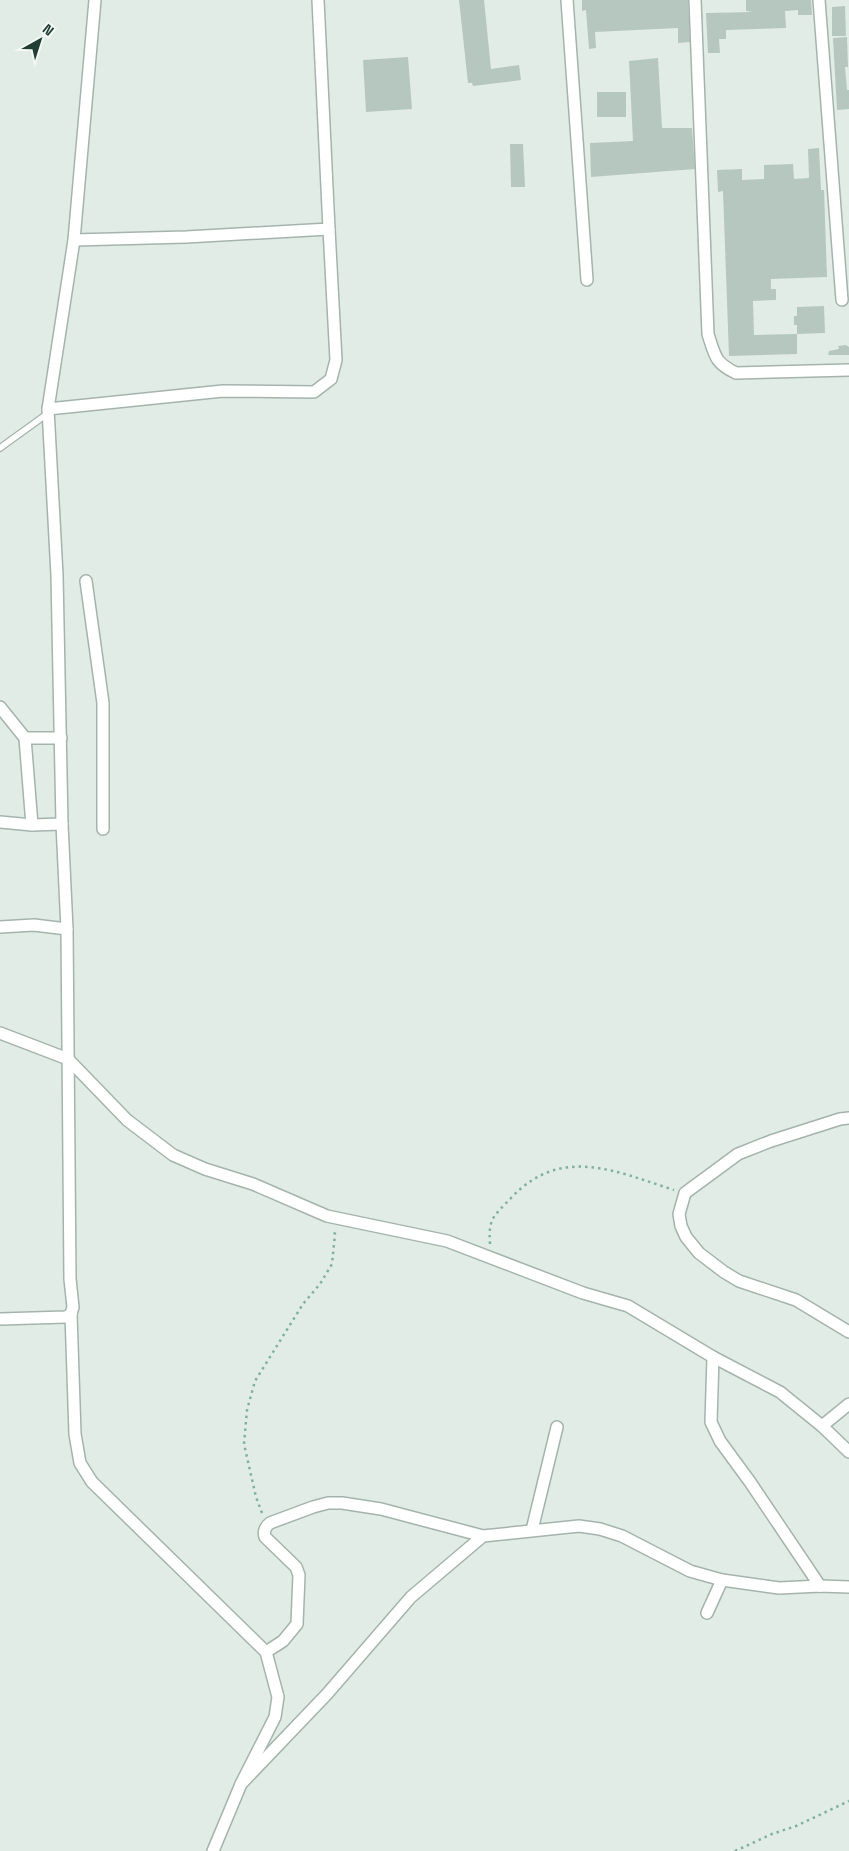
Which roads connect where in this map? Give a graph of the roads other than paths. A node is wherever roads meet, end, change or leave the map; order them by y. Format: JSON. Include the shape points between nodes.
{"nodes":[{"id":1,"x":96,"y":0,"type":"edge"},
{"id":2,"x":318,"y":0,"type":"edge"},
{"id":3,"x":567,"y":0,"type":"edge"},
{"id":4,"x":695,"y":0,"type":"edge"},
{"id":5,"x":819,"y":0,"type":"edge"},
{"id":6,"x":330,"y":229,"type":"junction"},
{"id":7,"x":74,"y":240,"type":"junction"},
{"id":8,"x":587,"y":280,"type":"dead end"},
{"id":9,"x":842,"y":300,"type":"dead end"},
{"id":10,"x":849,"y":370,"type":"edge"},
{"id":11,"x":48,"y":412,"type":"junction"},
{"id":12,"x":0,"y":448,"type":"edge"},
{"id":13,"x":86,"y":581,"type":"dead end"},
{"id":14,"x":0,"y":707,"type":"edge"},
{"id":15,"x":25,"y":738,"type":"junction"},
{"id":16,"x":61,"y":738,"type":"junction"},
{"id":17,"x":0,"y":822,"type":"edge"},
{"id":18,"x":62,"y":824,"type":"junction"},
{"id":19,"x":32,"y":825,"type":"junction"},
{"id":20,"x":103,"y":829,"type":"dead end"},
{"id":21,"x":0,"y":927,"type":"edge"},
{"id":22,"x":67,"y":929,"type":"junction"},
{"id":23,"x":0,"y":1033,"type":"edge"},
{"id":24,"x":68,"y":1059,"type":"junction"},
{"id":25,"x":849,"y":1118,"type":"edge"},
{"id":26,"x":71,"y":1314,"type":"junction"},
{"id":27,"x":0,"y":1319,"type":"edge"},
{"id":28,"x":849,"y":1332,"type":"edge"},
{"id":29,"x":713,"y":1357,"type":"junction"},
{"id":30,"x":849,"y":1404,"type":"edge"},
{"id":31,"x":822,"y":1426,"type":"junction"},
{"id":32,"x":557,"y":1427,"type":"dead end"},
{"id":33,"x":849,"y":1452,"type":"edge"},
{"id":34,"x":532,"y":1530,"type":"junction"},
{"id":35,"x":483,"y":1536,"type":"junction"},
{"id":36,"x":722,"y":1580,"type":"junction"},
{"id":37,"x":820,"y":1586,"type":"junction"},
{"id":38,"x":849,"y":1587,"type":"edge"},
{"id":39,"x":707,"y":1613,"type":"dead end"},
{"id":40,"x":266,"y":1652,"type":"junction"},
{"id":41,"x":241,"y":1784,"type":"junction"},
{"id":42,"x":213,"y":1851,"type":"edge"}],
"edges":[{"from":1,"to":7,"type":"street"},
{"from":2,"to":6,"type":"street"},
{"from":3,"to":8,"type":"street"},
{"from":4,"to":10,"type":"street","via":[[708,334],[714,354],[722,366],[736,373]]},
{"from":5,"to":9,"type":"street"},
{"from":6,"to":7,"type":"street"},
{"from":6,"to":11,"type":"street","via":[[336,360],[331,379],[314,392],[223,391]]},
{"from":7,"to":11,"type":"street"},
{"from":11,"to":12,"type":"lane"},
{"from":11,"to":16,"type":"street","via":[[58,575]]},
{"from":13,"to":20,"type":"street","via":[[103,703]]},
{"from":14,"to":15,"type":"street"},
{"from":15,"to":16,"type":"street"},
{"from":15,"to":19,"type":"street"},
{"from":16,"to":18,"type":"street"},
{"from":17,"to":19,"type":"street"},
{"from":18,"to":19,"type":"street"},
{"from":18,"to":22,"type":"street"},
{"from":21,"to":22,"type":"street"},
{"from":22,"to":24,"type":"street"},
{"from":23,"to":24,"type":"street"},
{"from":24,"to":26,"type":"street"},
{"from":24,"to":29,"type":"street","via":[[127,1120],[173,1155],[327,1216],[439,1239],[583,1293],[628,1306]]},
{"from":25,"to":28,"type":"street","via":[[738,1154],[685,1193],[679,1214],[686,1237],[699,1253],[724,1272],[739,1281],[796,1300]]},
{"from":26,"to":27,"type":"street","via":[[66,1317]]},
{"from":26,"to":40,"type":"street","via":[[74,1434],[80,1462],[92,1482]]},
{"from":29,"to":31,"type":"street","via":[[780,1392]]},
{"from":29,"to":37,"type":"street","via":[[711,1422],[720,1441]]},
{"from":30,"to":31,"type":"street"},
{"from":31,"to":33,"type":"street"},
{"from":32,"to":34,"type":"street"},
{"from":34,"to":35,"type":"street"},
{"from":34,"to":36,"type":"street","via":[[579,1526],[600,1529],[622,1536],[690,1571]]},
{"from":35,"to":40,"type":"street","via":[[381,1509],[342,1504],[328,1503],[273,1521],[266,1526],[265,1537],[296,1567],[299,1575],[296,1624],[283,1640]]},
{"from":35,"to":41,"type":"street","via":[[411,1597],[327,1694]]},
{"from":36,"to":37,"type":"street","via":[[779,1588]]},
{"from":36,"to":39,"type":"street"},
{"from":37,"to":38,"type":"street"},
{"from":40,"to":41,"type":"street","via":[[278,1697],[275,1717]]},
{"from":41,"to":42,"type":"street"}]}
